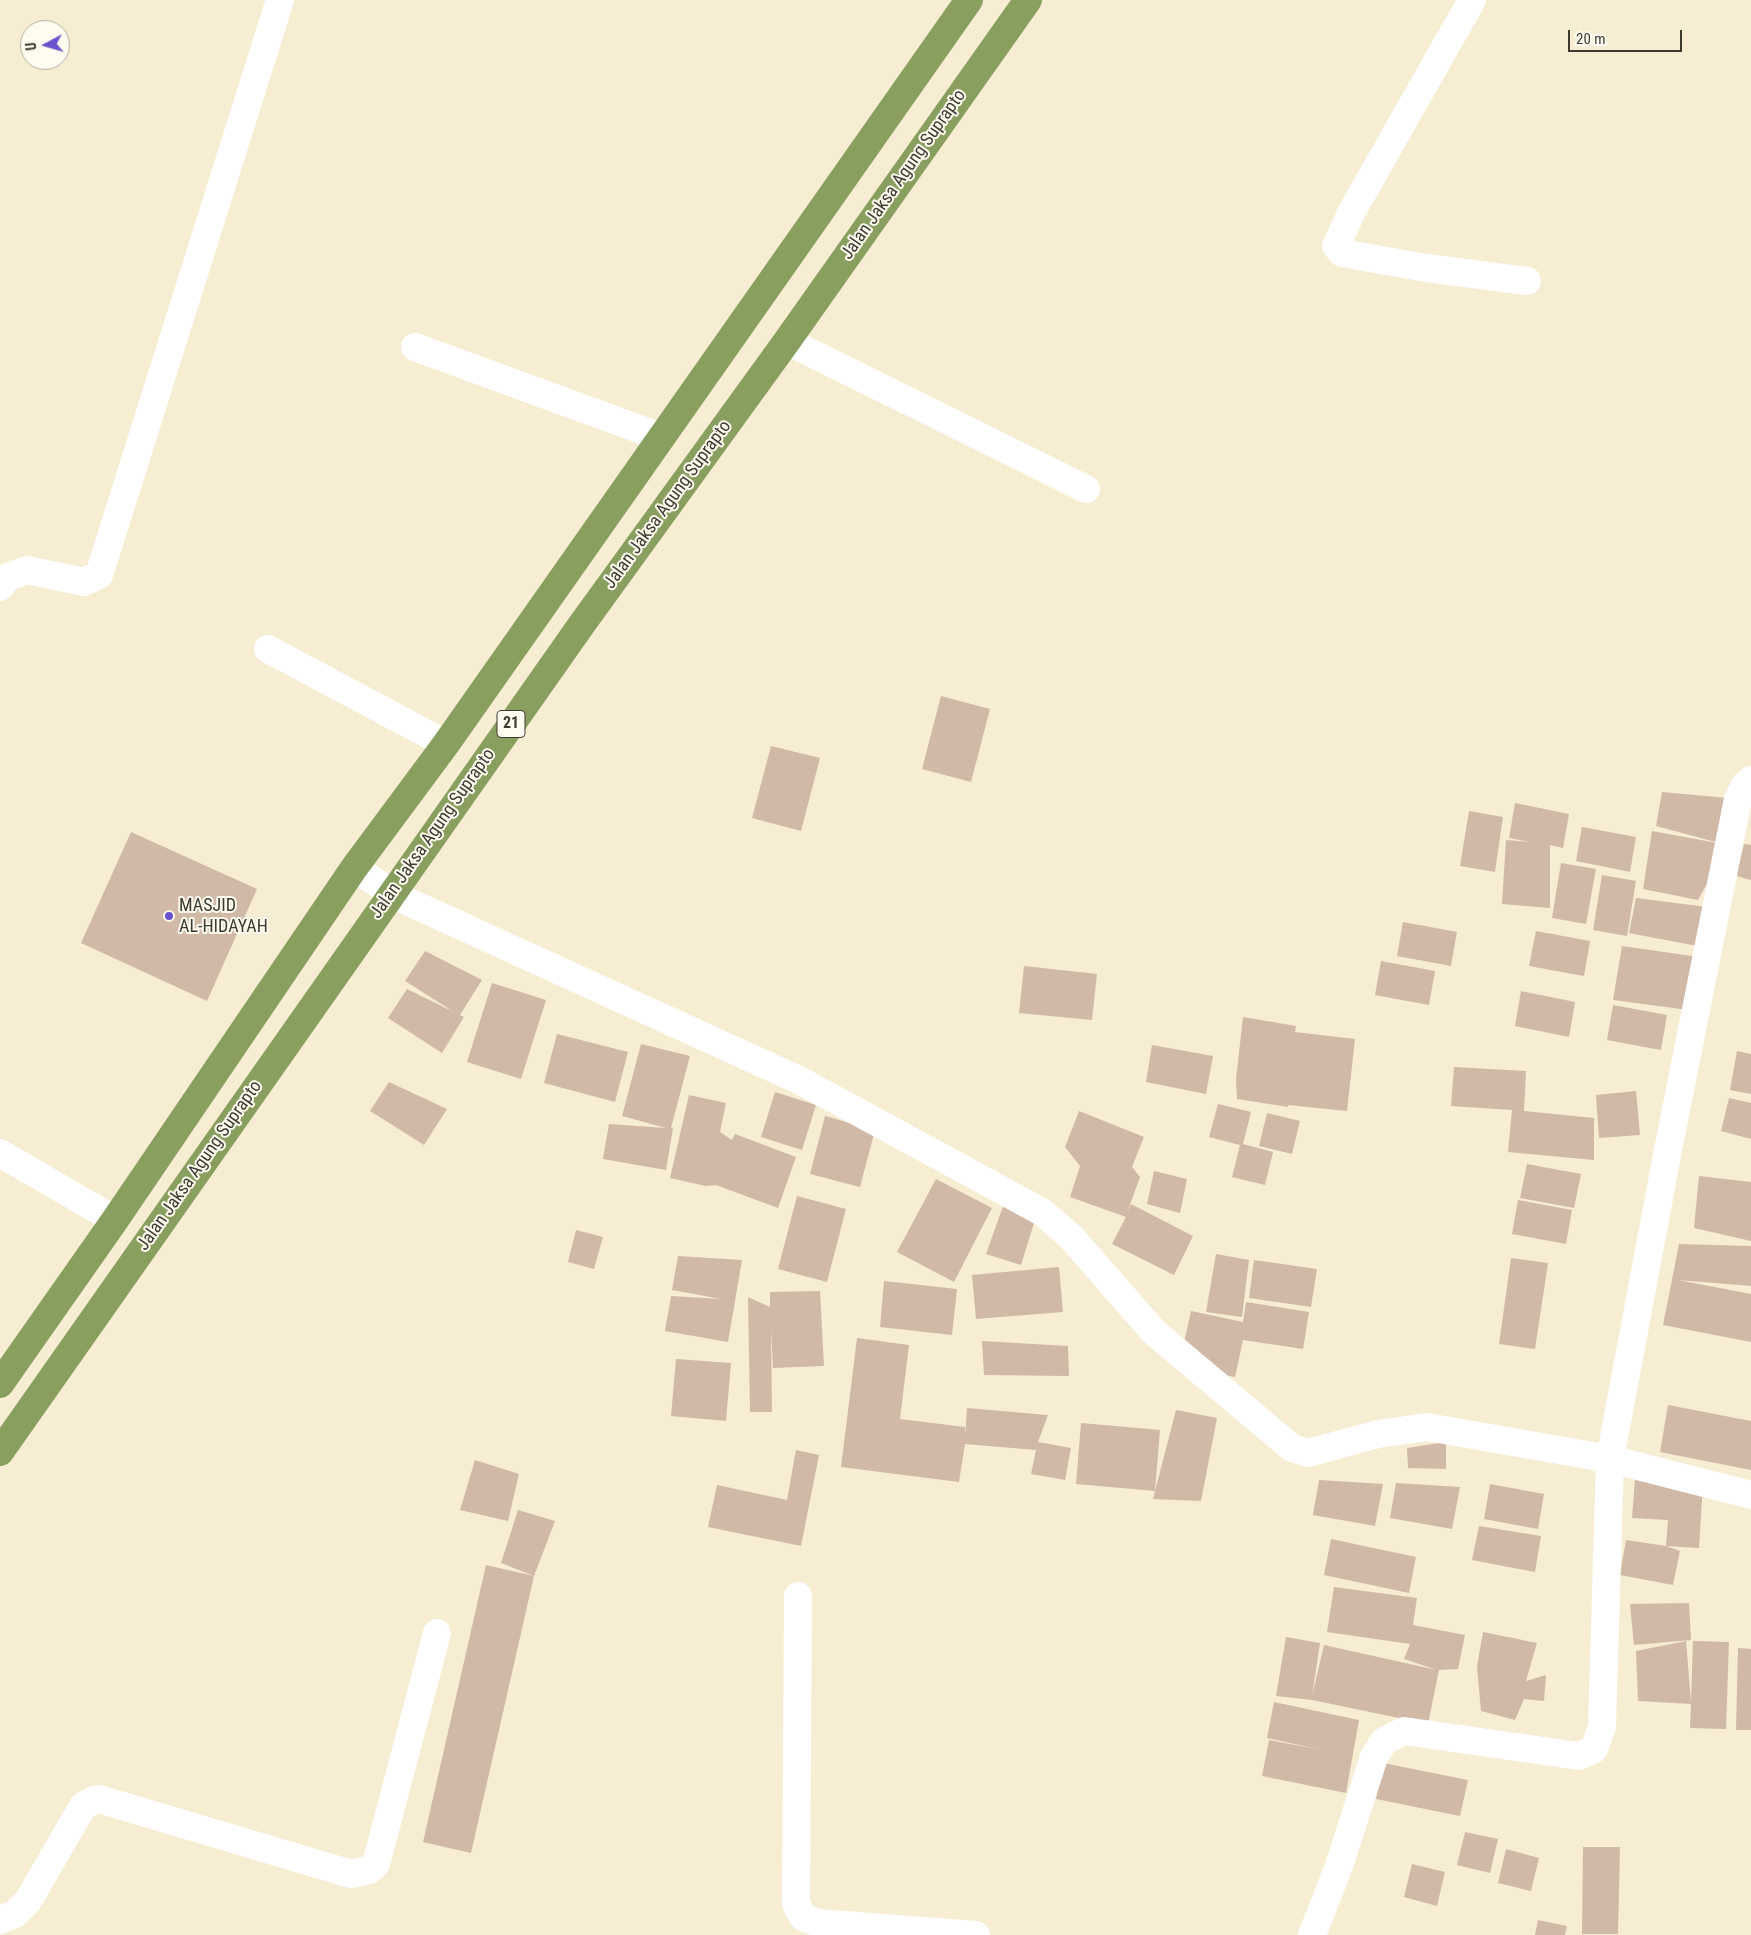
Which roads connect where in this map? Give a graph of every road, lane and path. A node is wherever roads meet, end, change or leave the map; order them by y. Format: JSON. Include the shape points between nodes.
{"nodes":[{"id":1,"x":280,"y":0,"type":"edge"},
{"id":2,"x":969,"y":0,"type":"edge"},
{"id":3,"x":1028,"y":0,"type":"edge"},
{"id":4,"x":1472,"y":0,"type":"edge"},
{"id":5,"x":1527,"y":281,"type":"dead end"},
{"id":6,"x":787,"y":341,"type":"junction"},
{"id":7,"x":416,"y":347,"type":"dead end"},
{"id":8,"x":661,"y":437,"type":"junction"},
{"id":9,"x":1086,"y":489,"type":"dead end"},
{"id":10,"x":0,"y":587,"type":"edge"},
{"id":11,"x":268,"y":649,"type":"dead end"},
{"id":12,"x":446,"y":744,"type":"junction"},
{"id":13,"x":1751,"y":780,"type":"edge"},
{"id":14,"x":354,"y":868,"type":"junction"},
{"id":15,"x":392,"y":893,"type":"junction"},
{"id":16,"x":0,"y":1153,"type":"edge"},
{"id":17,"x":115,"y":1220,"type":"junction"},
{"id":18,"x":0,"y":1384,"type":"edge"},
{"id":19,"x":0,"y":1452,"type":"edge"},
{"id":20,"x":1610,"y":1459,"type":"junction"},
{"id":21,"x":1751,"y":1495,"type":"edge"},
{"id":22,"x":798,"y":1596,"type":"dead end"},
{"id":23,"x":437,"y":1633,"type":"dead end"},
{"id":24,"x":0,"y":1920,"type":"edge"},
{"id":25,"x":976,"y":1935,"type":"edge"},
{"id":26,"x":1312,"y":1935,"type":"edge"}],
"edges":[{"from":1,"to":10,"type":"street","via":[[99,575],[84,582],[27,570],[8,578]]},
{"from":2,"to":8,"type":"highway","number":"21"},
{"from":3,"to":6,"type":"highway","name":"Jalan Jaksa Agung Suprapto","number":"21"},
{"from":4,"to":5,"type":"street","via":[[1351,213],[1336,246],[1342,252],[1416,266]]},
{"from":6,"to":9,"type":"street"},
{"from":6,"to":15,"type":"highway","name":"Jalan Jaksa Agung Suprapto","number":"21"},
{"from":7,"to":8,"type":"street"},
{"from":8,"to":12,"type":"highway","number":"21"},
{"from":11,"to":12,"type":"street"},
{"from":12,"to":14,"type":"highway","number":"21"},
{"from":13,"to":20,"type":"street","via":[[1738,799]]},
{"from":14,"to":15,"type":"street"},
{"from":14,"to":17,"type":"highway","number":"21"},
{"from":15,"to":19,"type":"highway","name":"Jalan Jaksa Agung Suprapto","number":"21"},
{"from":15,"to":20,"type":"street","via":[[800,1080],[1042,1212],[1071,1237],[1154,1332],[1292,1448],[1308,1453],[1378,1434],[1427,1427]]},
{"from":16,"to":17,"type":"street"},
{"from":17,"to":18,"type":"highway","number":"21"},
{"from":20,"to":21,"type":"street"},
{"from":20,"to":26,"type":"street","via":[[1602,1727],[1594,1749],[1579,1756],[1404,1730],[1384,1741],[1374,1757],[1339,1866]]},
{"from":22,"to":25,"type":"street","via":[[796,1904],[803,1917],[818,1923]]},
{"from":23,"to":24,"type":"street","via":[[376,1864],[369,1870],[351,1874],[100,1799],[83,1806],[28,1901],[15,1914]]}]}
